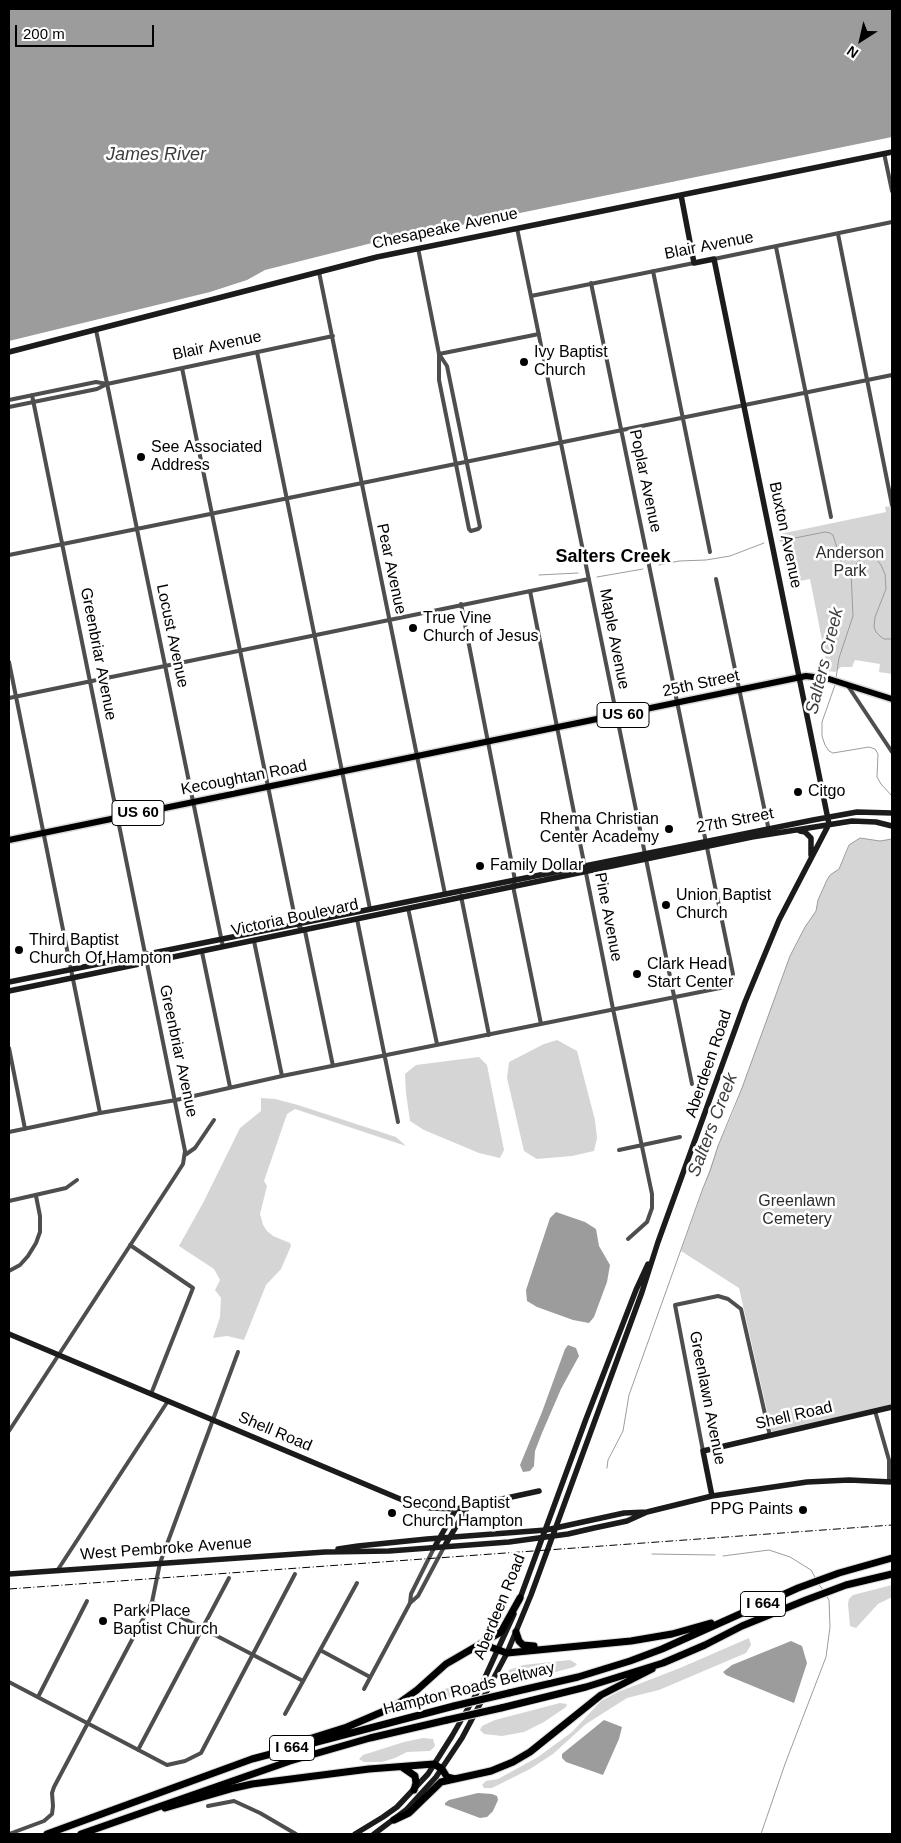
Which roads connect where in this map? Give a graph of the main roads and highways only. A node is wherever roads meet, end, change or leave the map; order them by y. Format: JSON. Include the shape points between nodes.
{"nodes":[{"id":1,"x":892,"y":152,"type":"edge"},
{"id":2,"x":681,"y":195,"type":"junction"},
{"id":3,"x":714,"y":259,"type":"joint"},
{"id":4,"x":9,"y":352,"type":"edge"},
{"id":5,"x":800,"y":678,"type":"junction"},
{"id":6,"x":892,"y":699,"type":"edge"},
{"id":7,"x":366,"y":767,"type":"joint"},
{"id":8,"x":892,"y":814,"type":"edge"},
{"id":9,"x":828,"y":817,"type":"junction"},
{"id":10,"x":829,"y":824,"type":"junction"},
{"id":11,"x":892,"y":826,"type":"edge"},
{"id":12,"x":769,"y":831,"type":"junction"},
{"id":13,"x":796,"y":831,"type":"junction"},
{"id":14,"x":9,"y":840,"type":"edge"},
{"id":15,"x":811,"y":857,"type":"junction"},
{"id":16,"x":585,"y":868,"type":"joint"},
{"id":17,"x":446,"y":897,"type":"junction"},
{"id":18,"x":9,"y":982,"type":"edge"},
{"id":19,"x":9,"y":991,"type":"edge"},
{"id":20,"x":658,"y":1242,"type":"junction"},
{"id":21,"x":9,"y":1334,"type":"edge"},
{"id":22,"x":892,"y":1407,"type":"edge"},
{"id":23,"x":703,"y":1451,"type":"joint"},
{"id":24,"x":891,"y":1482,"type":"edge"},
{"id":25,"x":539,"y":1490,"type":"dead end"},
{"id":26,"x":712,"y":1496,"type":"junction"},
{"id":27,"x":467,"y":1508,"type":"junction"},
{"id":28,"x":456,"y":1509,"type":"junction"},
{"id":29,"x":647,"y":1512,"type":"junction"},
{"id":30,"x":556,"y":1528,"type":"junction"},
{"id":31,"x":546,"y":1530,"type":"junction"},
{"id":32,"x":553,"y":1536,"type":"junction"},
{"id":33,"x":440,"y":1538,"type":"junction"},
{"id":34,"x":450,"y":1538,"type":"junction"},
{"id":35,"x":543,"y":1538,"type":"junction"},
{"id":36,"x":434,"y":1548,"type":"junction"},
{"id":37,"x":444,"y":1548,"type":"junction"},
{"id":38,"x":325,"y":1552,"type":"junction"},
{"id":39,"x":892,"y":1558,"type":"edge"},
{"id":40,"x":9,"y":1574,"type":"edge"},
{"id":41,"x":892,"y":1574,"type":"edge"},
{"id":42,"x":520,"y":1598,"type":"junction"},
{"id":43,"x":728,"y":1619,"type":"junction"},
{"id":44,"x":516,"y":1632,"type":"junction"},
{"id":45,"x":582,"y":1645,"type":"junction"},
{"id":46,"x":474,"y":1648,"type":"junction"},
{"id":47,"x":499,"y":1650,"type":"junction"},
{"id":48,"x":507,"y":1653,"type":"junction"},
{"id":49,"x":663,"y":1663,"type":"junction"},
{"id":50,"x":252,"y":1759,"type":"junction"},
{"id":51,"x":434,"y":1764,"type":"junction"},
{"id":52,"x":402,"y":1766,"type":"junction"},
{"id":53,"x":442,"y":1769,"type":"junction"},
{"id":54,"x":455,"y":1779,"type":"junction"},
{"id":55,"x":414,"y":1790,"type":"junction"},
{"id":56,"x":136,"y":1815,"type":"junction"},
{"id":57,"x":394,"y":1820,"type":"junction"},
{"id":58,"x":47,"y":1834,"type":"edge"},
{"id":59,"x":81,"y":1834,"type":"edge"},
{"id":60,"x":356,"y":1834,"type":"edge"},
{"id":61,"x":374,"y":1834,"type":"edge"}],
"edges":[{"from":1,"to":2,"type":"main road","name":"Chesapeake Avenue"},
{"from":2,"to":3,"type":"main road","name":"Blair Avenue","via":[[694,263]]},
{"from":2,"to":4,"type":"main road","name":"Chesapeake Avenue","via":[[418,248]]},
{"from":3,"to":5,"type":"main road","name":"Buxton Avenue"},
{"from":5,"to":6,"type":"main road","name":"25th Street","number":"US 60","via":[[829,679]]},
{"from":5,"to":7,"type":"main road","name":"25th Street","number":"US 60"},
{"from":5,"to":9,"type":"main road","name":"Buxton Avenue"},
{"from":7,"to":14,"type":"main road","name":"Kecoughtan Road","number":"US 60"},
{"from":8,"to":9,"type":"main road","name":"27th Street","via":[[866,812]]},
{"from":9,"to":10,"type":"main road"},
{"from":9,"to":12,"type":"main road","name":"27th Street"},
{"from":10,"to":11,"type":"main road","name":"27th Street","via":[[868,821]]},
{"from":10,"to":13,"type":"main road","name":"27th Street"},
{"from":10,"to":15,"type":"main road","name":"Aberdeen Road"},
{"from":12,"to":13,"type":"main road","name":"27th Street"},
{"from":12,"to":16,"type":"main road","name":"27th Street"},
{"from":13,"to":15,"type":"main road","via":[[805,832],[811,838]]},
{"from":15,"to":20,"type":"main road","name":"Aberdeen Road","via":[[771,937],[748,994]]},
{"from":16,"to":17,"type":"main road","name":"Victoria Boulevard"},
{"from":17,"to":18,"type":"main road","name":"Victoria Boulevard","via":[[370,909]]},
{"from":17,"to":19,"type":"main road","name":"Victoria Boulevard","via":[[357,920]]},
{"from":20,"to":30,"type":"main road","name":"Aberdeen Road"},
{"from":20,"to":31,"type":"main road","name":"Aberdeen Road","via":[[636,1290]]},
{"from":21,"to":28,"type":"main road","name":"Shell Road","via":[[407,1502]]},
{"from":22,"to":23,"type":"main road","name":"Shell Road"},
{"from":23,"to":26,"type":"main road","name":"Greenlawn Avenue"},
{"from":24,"to":26,"type":"main road","name":"West Pembroke Avenue","via":[[807,1482]]},
{"from":25,"to":27,"type":"main road","name":"Shell Road"},
{"from":26,"to":29,"type":"main road","name":"West Pembroke Avenue"},
{"from":27,"to":28,"type":"main road","name":"Shell Road"},
{"from":27,"to":34,"type":"main road"},
{"from":28,"to":33,"type":"main road"},
{"from":29,"to":30,"type":"main road","name":"West Pembroke Avenue","via":[[624,1513]]},
{"from":29,"to":32,"type":"main road","name":"West Pembroke Avenue","via":[[627,1521]]},
{"from":30,"to":31,"type":"main road","name":"West Pembroke Avenue"},
{"from":30,"to":32,"type":"main road","name":"Aberdeen Road"},
{"from":31,"to":34,"type":"main road","name":"West Pembroke Avenue"},
{"from":31,"to":35,"type":"main road","name":"Aberdeen Road"},
{"from":32,"to":35,"type":"main road","name":"West Pembroke Avenue"},
{"from":32,"to":44,"type":"main road","name":"Aberdeen Road"},
{"from":33,"to":34,"type":"main road","name":"West Pembroke Avenue"},
{"from":33,"to":36,"type":"main road"},
{"from":33,"to":38,"type":"main road","name":"West Pembroke Avenue"},
{"from":34,"to":37,"type":"main road"},
{"from":35,"to":37,"type":"main road","name":"West Pembroke Avenue"},
{"from":35,"to":42,"type":"main road","name":"Aberdeen Road"},
{"from":36,"to":37,"type":"main road","name":"West Pembroke Avenue"},
{"from":36,"to":38,"type":"main road","name":"West Pembroke Avenue"},
{"from":38,"to":40,"type":"main road","name":"West Pembroke Avenue"},
{"from":39,"to":43,"type":"highway","name":"Hampton Roads Beltway","number":"I 664","via":[[798,1588]]},
{"from":41,"to":49,"type":"highway","name":"Hampton Roads Beltway","number":"I 664","via":[[846,1585],[806,1600]]},
{"from":42,"to":46,"type":"highway","via":[[503,1630]]},
{"from":42,"to":47,"type":"main road","name":"Aberdeen Road"},
{"from":43,"to":45,"type":"highway","via":[[654,1638]]},
{"from":43,"to":50,"type":"highway","name":"Hampton Roads Beltway","number":"I 664","bridge":true,"via":[[662,1649],[578,1677]]},
{"from":44,"to":45,"type":"highway","via":[[526,1647]]},
{"from":44,"to":48,"type":"main road","name":"Aberdeen Road"},
{"from":45,"to":48,"type":"highway"},
{"from":46,"to":47,"type":"highway","via":[[485,1646]]},
{"from":46,"to":50,"type":"highway","via":[[446,1664],[416,1690],[382,1712]]},
{"from":47,"to":48,"type":"highway"},
{"from":47,"to":51,"type":"main road","name":"Aberdeen Road"},
{"from":48,"to":53,"type":"main road","name":"Aberdeen Road"},
{"from":49,"to":54,"type":"highway","via":[[601,1695],[547,1740],[513,1762]]},
{"from":49,"to":56,"type":"highway","name":"Hampton Roads Beltway","number":"I 664","bridge":true,"via":[[586,1687],[370,1738],[290,1761]]},
{"from":50,"to":58,"type":"highway","name":"Hampton Roads Beltway","number":"I 664"},
{"from":51,"to":52,"type":"highway"},
{"from":51,"to":53,"type":"highway"},
{"from":51,"to":55,"type":"main road","name":"Aberdeen Road"},
{"from":52,"to":55,"type":"highway","via":[[415,1776]]},
{"from":52,"to":56,"type":"highway","via":[[252,1784]]},
{"from":53,"to":54,"type":"highway","via":[[447,1777]]},
{"from":53,"to":57,"type":"main road","name":"Aberdeen Road"},
{"from":54,"to":57,"type":"highway","via":[[436,1785],[409,1813]]},
{"from":55,"to":60,"type":"main road","name":"Aberdeen Road","via":[[383,1817]]},
{"from":56,"to":59,"type":"highway","name":"Hampton Roads Beltway","number":"I 664"},
{"from":57,"to":61,"type":"main road","name":"Aberdeen Road"}]}
